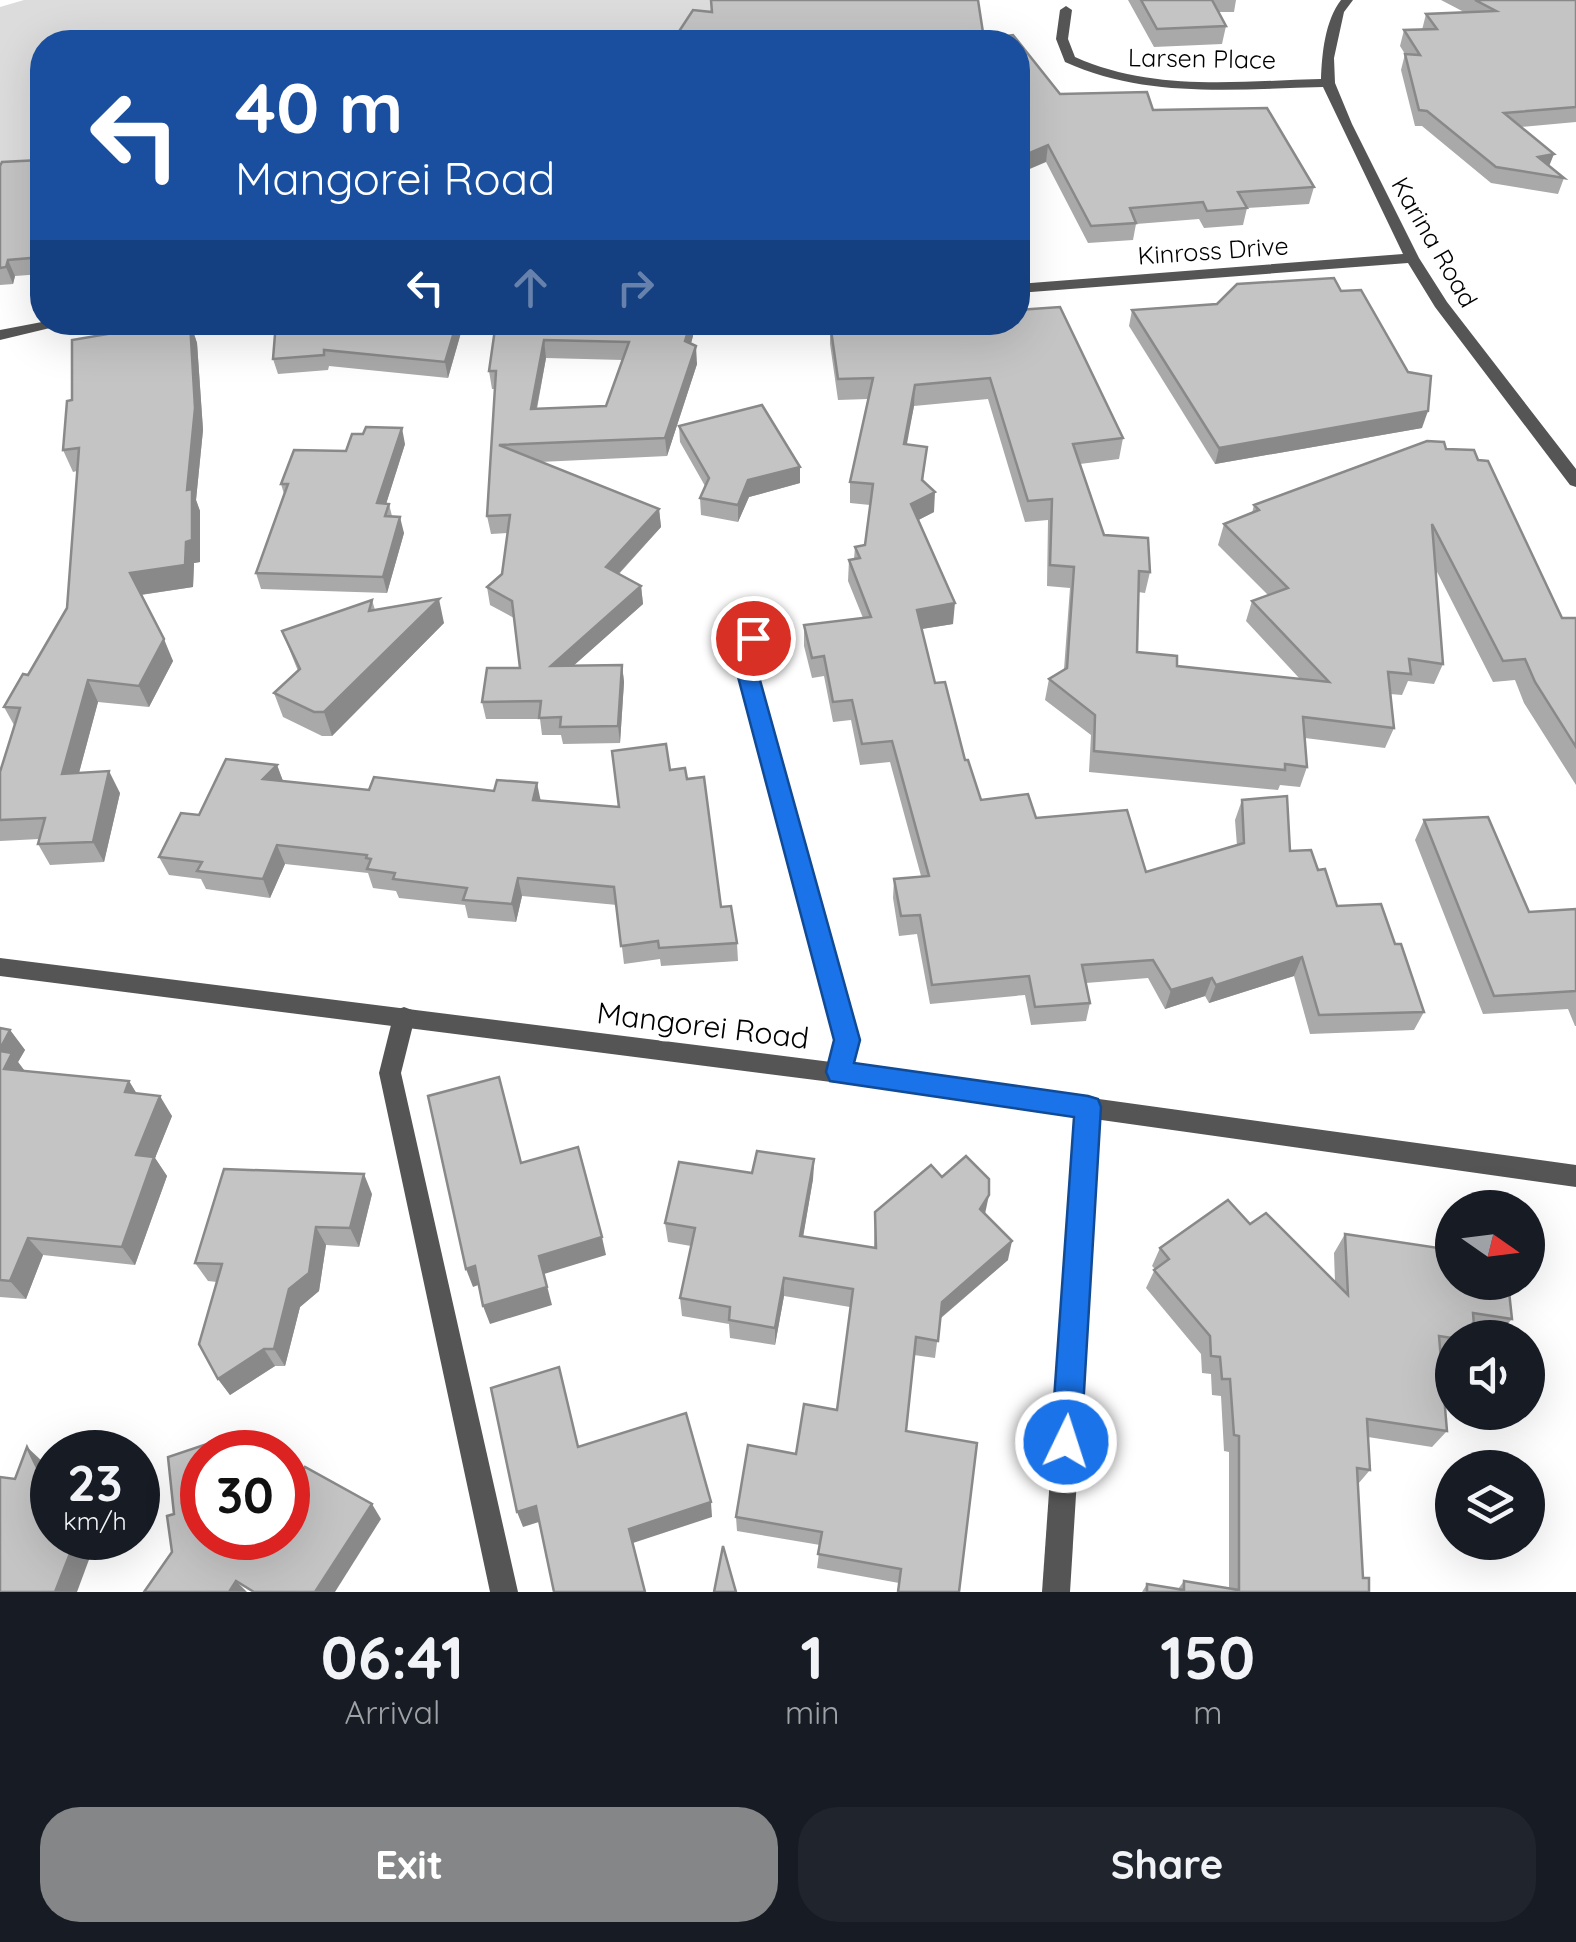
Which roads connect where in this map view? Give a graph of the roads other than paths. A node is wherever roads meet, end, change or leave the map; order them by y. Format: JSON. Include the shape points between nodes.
{"nodes":[{"id":1,"x":1347,"y":0,"type":"edge"},
{"id":2,"x":1066,"y":10,"type":"dead end"},
{"id":3,"x":1328,"y":82,"type":"junction"},
{"id":4,"x":1412,"y":258,"type":"junction"},
{"id":5,"x":1030,"y":289,"type":"edge"},
{"id":6,"x":30,"y":329,"type":"edge"},
{"id":7,"x":0,"y":335,"type":"edge"},
{"id":8,"x":1576,"y":481,"type":"edge"},
{"id":9,"x":759,"y":603,"type":"dead end"},
{"id":10,"x":0,"y":967,"type":"edge"},
{"id":11,"x":404,"y":1016,"type":"junction"},
{"id":12,"x":839,"y":1072,"type":"junction"},
{"id":13,"x":1088,"y":1107,"type":"junction"},
{"id":14,"x":1576,"y":1176,"type":"edge"},
{"id":15,"x":504,"y":1592,"type":"edge"},
{"id":16,"x":1056,"y":1592,"type":"edge"}],
"edges":[{"from":1,"to":3,"type":"street","via":[[1330,39]]},
{"from":2,"to":3,"type":"street","name":"Larsen Place","via":[[1062,39],[1070,58],[1119,80]]},
{"from":3,"to":4,"type":"street","name":"Karina Road"},
{"from":4,"to":5,"type":"street","name":"Kinross Drive"},
{"from":4,"to":8,"type":"street","name":"Karina Road"},
{"from":6,"to":7,"type":"street"},
{"from":9,"to":12,"type":"street","via":[[748,673],[847,1040]]},
{"from":10,"to":11,"type":"street","name":"Mangorei Road"},
{"from":11,"to":12,"type":"street","name":"Mangorei Road"},
{"from":11,"to":15,"type":"street","via":[[390,1073]]},
{"from":12,"to":13,"type":"street","name":"Mangorei Road"},
{"from":13,"to":14,"type":"street","name":"Mangorei Road"},
{"from":13,"to":16,"type":"street"}]}
